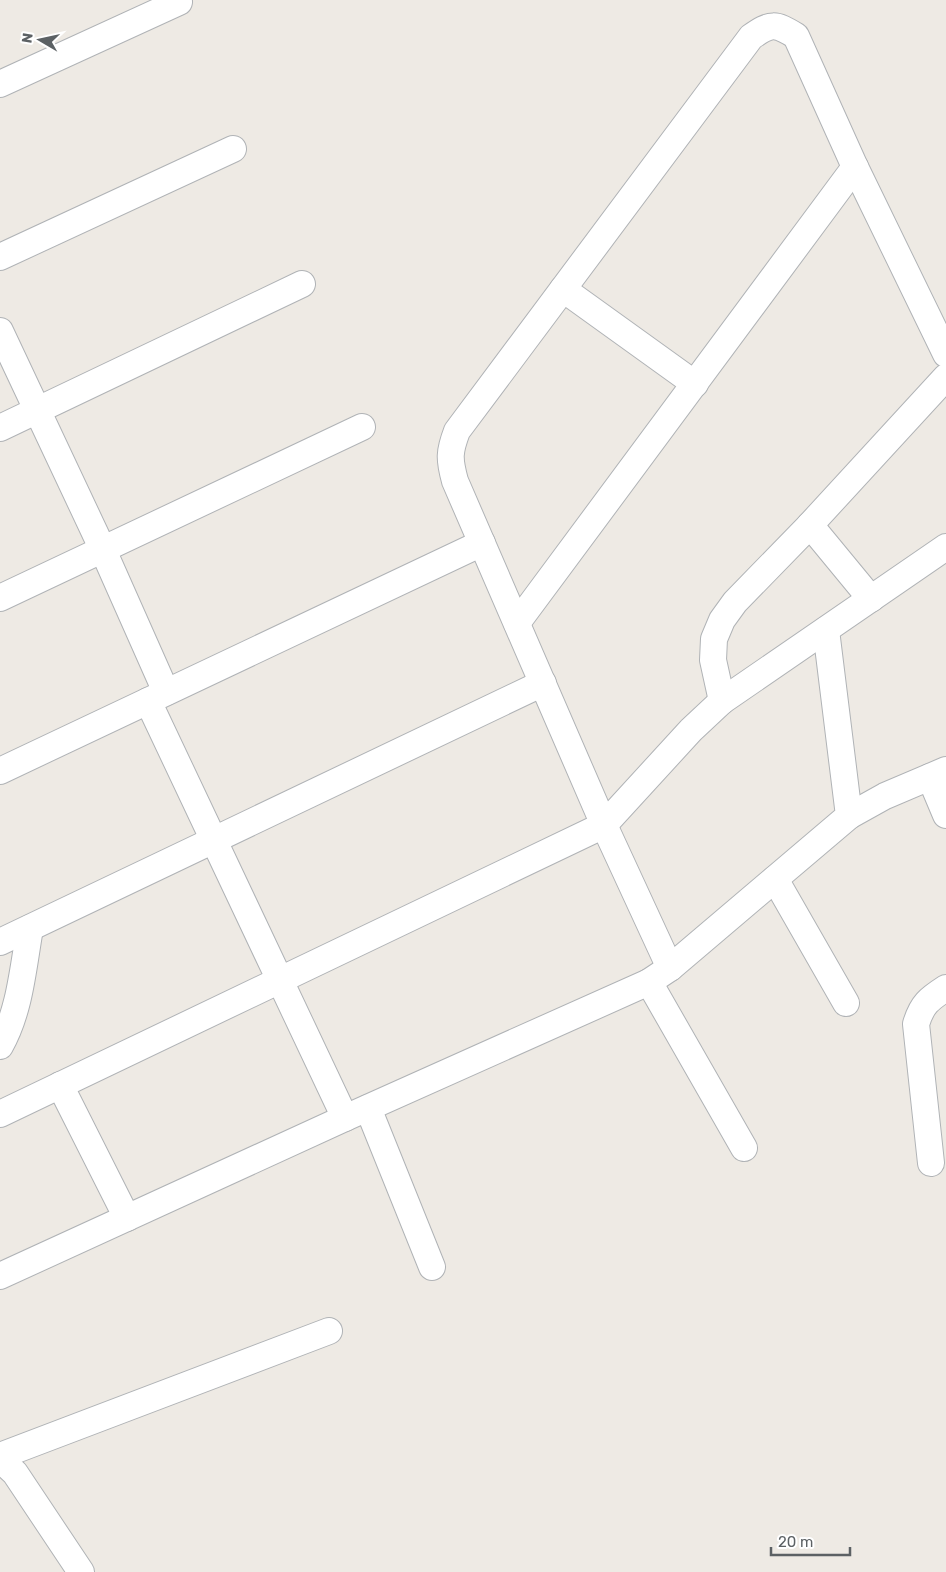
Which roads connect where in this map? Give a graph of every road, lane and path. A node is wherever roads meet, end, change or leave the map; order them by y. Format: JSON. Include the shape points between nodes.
{"nodes":[{"id":1,"x":179,"y":2,"type":"dead end"},
{"id":2,"x":0,"y":84,"type":"edge"},
{"id":3,"x":233,"y":149,"type":"dead end"},
{"id":4,"x":854,"y":167,"type":"junction"},
{"id":5,"x":0,"y":257,"type":"edge"},
{"id":6,"x":302,"y":284,"type":"dead end"},
{"id":7,"x":563,"y":289,"type":"junction"},
{"id":8,"x":0,"y":331,"type":"edge"},
{"id":9,"x":946,"y":354,"type":"edge"},
{"id":10,"x":946,"y":377,"type":"edge"},
{"id":11,"x":695,"y":384,"type":"junction"},
{"id":12,"x":38,"y":410,"type":"junction"},
{"id":13,"x":362,"y":427,"type":"dead end"},
{"id":14,"x":0,"y":428,"type":"edge"},
{"id":15,"x":810,"y":525,"type":"junction"},
{"id":16,"x":482,"y":543,"type":"junction"},
{"id":17,"x":946,"y":547,"type":"edge"},
{"id":18,"x":103,"y":550,"type":"junction"},
{"id":19,"x":0,"y":598,"type":"edge"},
{"id":20,"x":871,"y":599,"type":"junction"},
{"id":21,"x":517,"y":623,"type":"junction"},
{"id":22,"x":826,"y":630,"type":"junction"},
{"id":23,"x":543,"y":683,"type":"junction"},
{"id":24,"x":157,"y":696,"type":"junction"},
{"id":25,"x":722,"y":701,"type":"junction"},
{"id":26,"x":0,"y":771,"type":"edge"},
{"id":27,"x":938,"y":774,"type":"edge"},
{"id":28,"x":946,"y":815,"type":"edge"},
{"id":29,"x":849,"y":816,"type":"junction"},
{"id":30,"x":604,"y":825,"type":"junction"},
{"id":31,"x":214,"y":841,"type":"junction"},
{"id":32,"x":775,"y":880,"type":"junction"},
{"id":33,"x":30,"y":928,"type":"junction"},
{"id":34,"x":0,"y":942,"type":"edge"},
{"id":35,"x":670,"y":968,"type":"junction"},
{"id":36,"x":279,"y":980,"type":"junction"},
{"id":37,"x":649,"y":982,"type":"junction"},
{"id":38,"x":946,"y":988,"type":"edge"},
{"id":39,"x":846,"y":1003,"type":"dead end"},
{"id":40,"x":0,"y":1046,"type":"edge"},
{"id":41,"x":60,"y":1085,"type":"junction"},
{"id":42,"x":357,"y":1113,"type":"junction"},
{"id":43,"x":0,"y":1114,"type":"edge"},
{"id":44,"x":744,"y":1148,"type":"dead end"},
{"id":45,"x":930,"y":1162,"type":"dead end"},
{"id":46,"x":127,"y":1218,"type":"junction"},
{"id":47,"x":432,"y":1267,"type":"dead end"},
{"id":48,"x":0,"y":1276,"type":"edge"},
{"id":49,"x":329,"y":1331,"type":"dead end"},
{"id":50,"x":0,"y":1458,"type":"edge"},
{"id":51,"x":81,"y":1572,"type":"edge"}],
"edges":[{"from":1,"to":2,"type":"street"},
{"from":3,"to":5,"type":"street"},
{"from":4,"to":7,"type":"street","via":[[796,36],[782,27],[767,26],[751,37]]},
{"from":4,"to":9,"type":"street"},
{"from":4,"to":11,"type":"street"},
{"from":6,"to":12,"type":"street"},
{"from":7,"to":11,"type":"street"},
{"from":7,"to":16,"type":"street","via":[[461,426],[452,446],[450,463],[455,481]]},
{"from":8,"to":12,"type":"street"},
{"from":10,"to":15,"type":"street"},
{"from":11,"to":21,"type":"street"},
{"from":12,"to":14,"type":"street"},
{"from":12,"to":18,"type":"street"},
{"from":13,"to":18,"type":"street"},
{"from":15,"to":20,"type":"street"},
{"from":15,"to":25,"type":"street","via":[[735,602],[722,620],[714,639],[713,660]]},
{"from":16,"to":21,"type":"street"},
{"from":16,"to":24,"type":"street"},
{"from":17,"to":20,"type":"street"},
{"from":18,"to":19,"type":"street"},
{"from":18,"to":24,"type":"street"},
{"from":20,"to":22,"type":"street"},
{"from":21,"to":23,"type":"street"},
{"from":22,"to":25,"type":"street"},
{"from":22,"to":29,"type":"street"},
{"from":23,"to":30,"type":"street"},
{"from":23,"to":31,"type":"street"},
{"from":24,"to":26,"type":"street"},
{"from":24,"to":31,"type":"street"},
{"from":25,"to":30,"type":"street"},
{"from":27,"to":28,"type":"street"},
{"from":27,"to":29,"type":"street","via":[[885,796]]},
{"from":29,"to":32,"type":"street"},
{"from":30,"to":35,"type":"street"},
{"from":30,"to":36,"type":"street"},
{"from":31,"to":33,"type":"street"},
{"from":31,"to":36,"type":"street"},
{"from":32,"to":35,"type":"street"},
{"from":32,"to":39,"type":"street"},
{"from":33,"to":34,"type":"street"},
{"from":33,"to":40,"type":"street","via":[[16,1005]]},
{"from":35,"to":37,"type":"street"},
{"from":36,"to":41,"type":"street"},
{"from":36,"to":42,"type":"street"},
{"from":37,"to":42,"type":"street"},
{"from":37,"to":44,"type":"street"},
{"from":38,"to":45,"type":"street","via":[[927,1001],[919,1011],[916,1024]]},
{"from":41,"to":43,"type":"street"},
{"from":41,"to":46,"type":"street"},
{"from":42,"to":46,"type":"street"},
{"from":42,"to":47,"type":"street"},
{"from":46,"to":48,"type":"street"},
{"from":49,"to":50,"type":"street"},
{"from":50,"to":51,"type":"street","via":[[15,1473]]}]}
